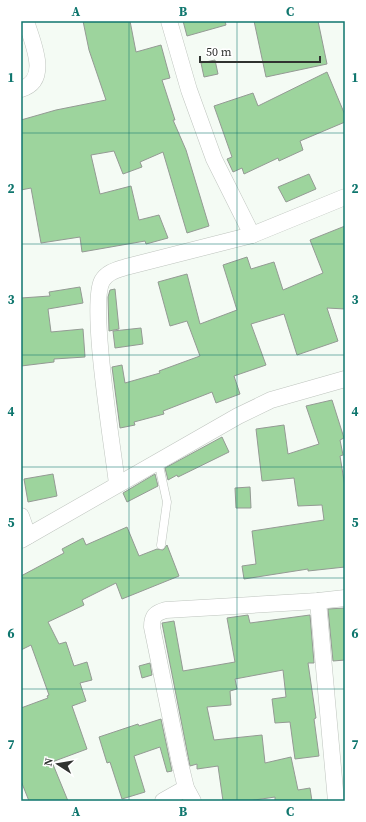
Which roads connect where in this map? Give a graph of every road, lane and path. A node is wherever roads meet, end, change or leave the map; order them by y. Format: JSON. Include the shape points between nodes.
{"nodes":[{"id":1,"x":26,"y":21,"type":"edge"},
{"id":2,"x":169,"y":21,"type":"edge"},
{"id":3,"x":21,"y":89,"type":"edge"},
{"id":4,"x":345,"y":197,"type":"edge"},
{"id":5,"x":252,"y":235,"type":"junction"},
{"id":6,"x":345,"y":379,"type":"edge"},
{"id":7,"x":158,"y":461,"type":"junction"},
{"id":8,"x":118,"y":484,"type":"junction"},
{"id":9,"x":21,"y":516,"type":"edge"},
{"id":10,"x":25,"y":538,"type":"edge"},
{"id":11,"x":161,"y":545,"type":"dead end"},
{"id":12,"x":345,"y":598,"type":"edge"},
{"id":13,"x":318,"y":601,"type":"junction"},
{"id":14,"x":190,"y":794,"type":"edge"},
{"id":15,"x":163,"y":801,"type":"edge"},
{"id":16,"x":336,"y":801,"type":"edge"}],
"edges":[{"from":1,"to":3,"type":"street","via":[[39,66],[37,78],[30,86]]},
{"from":2,"to":5,"type":"street","via":[[189,90],[214,159]]},
{"from":4,"to":5,"type":"street"},
{"from":5,"to":8,"type":"street","via":[[126,267],[110,273],[102,281],[98,299],[101,358]]},
{"from":6,"to":7,"type":"street","via":[[271,400]]},
{"from":7,"to":8,"type":"street"},
{"from":7,"to":11,"type":"lane","via":[[168,502]]},
{"from":8,"to":10,"type":"street"},
{"from":9,"to":10,"type":"street"},
{"from":12,"to":13,"type":"street"},
{"from":13,"to":14,"type":"street","via":[[166,610],[157,612],[152,618]]},
{"from":13,"to":16,"type":"street"},
{"from":14,"to":15,"type":"street"}]}
